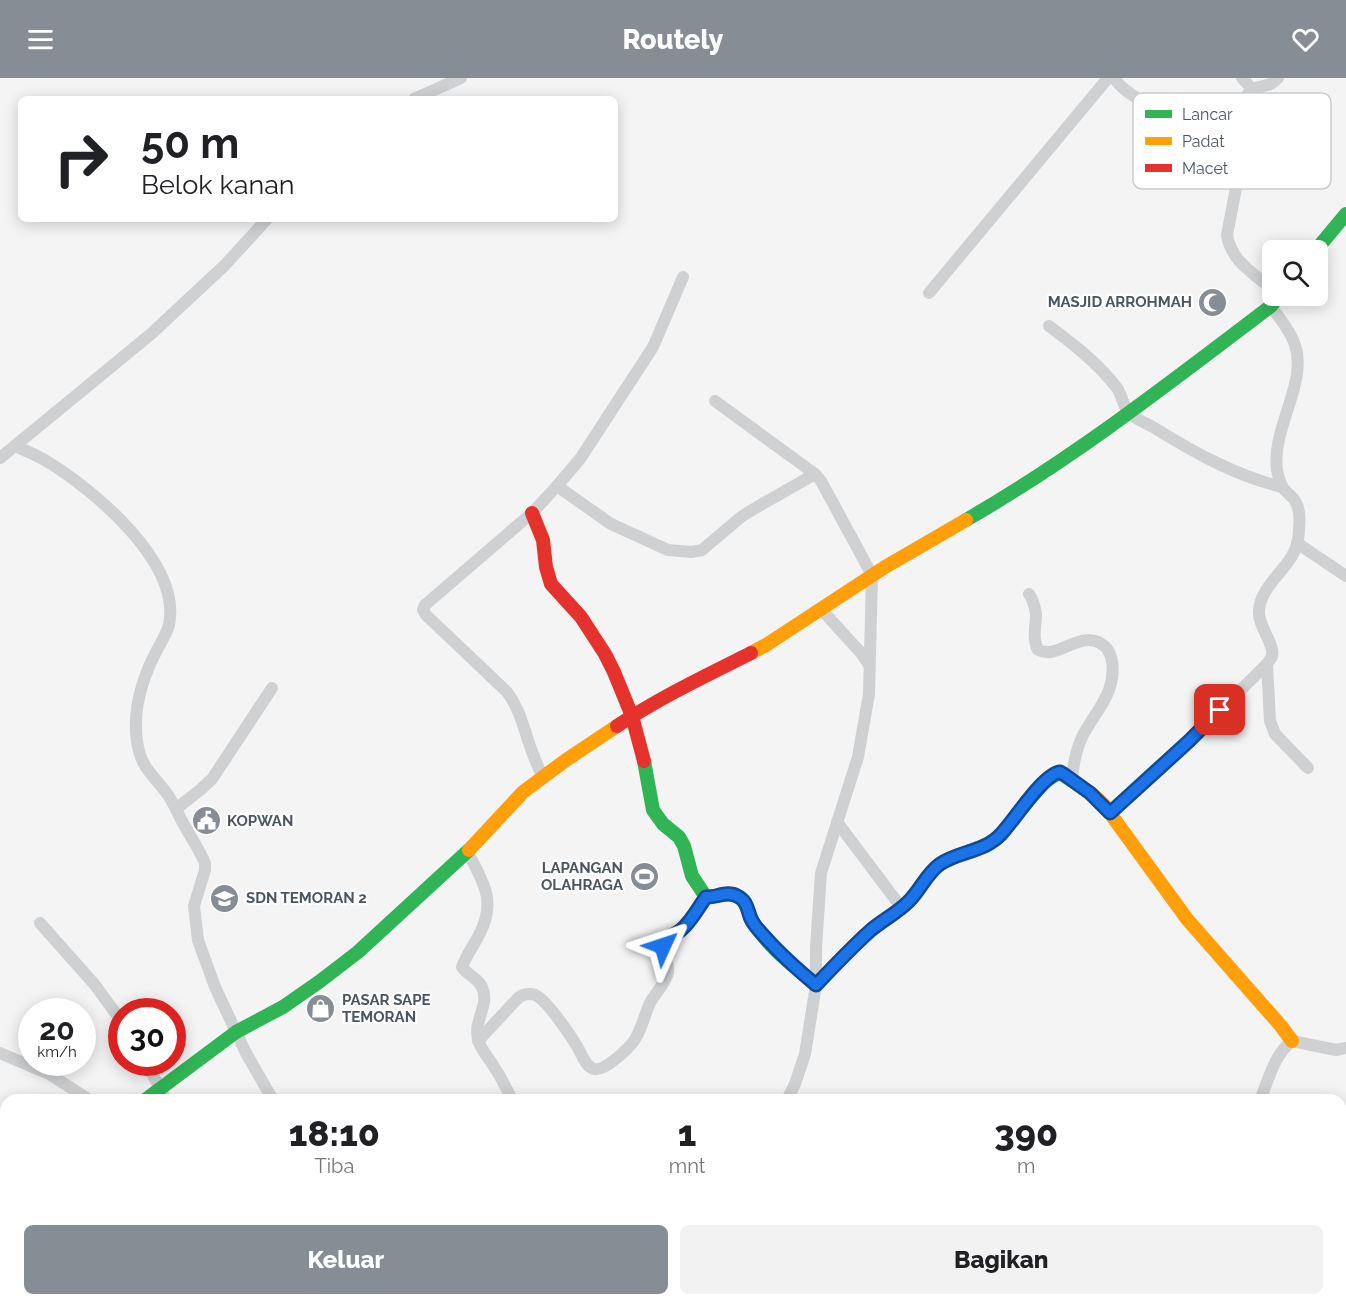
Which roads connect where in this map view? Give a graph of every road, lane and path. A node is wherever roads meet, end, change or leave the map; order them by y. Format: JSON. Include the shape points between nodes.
{"nodes":[{"id":1,"x":461,"y":78,"type":"edge"},
{"id":2,"x":1108,"y":78,"type":"edge"},
{"id":3,"x":1114,"y":78,"type":"edge"},
{"id":4,"x":1242,"y":78,"type":"edge"},
{"id":5,"x":1278,"y":78,"type":"edge"},
{"id":6,"x":1252,"y":89,"type":"junction"},
{"id":7,"x":1249,"y":93,"type":"edge"},
{"id":8,"x":1133,"y":95,"type":"edge"},
{"id":9,"x":421,"y":96,"type":"edge"},
{"id":10,"x":1236,"y":189,"type":"edge"},
{"id":11,"x":1345,"y":219,"type":"edge"},
{"id":12,"x":264,"y":222,"type":"edge"},
{"id":13,"x":1325,"y":240,"type":"edge"},
{"id":14,"x":683,"y":277,"type":"dead end"},
{"id":15,"x":1262,"y":280,"type":"edge"},
{"id":16,"x":929,"y":293,"type":"dead end"},
{"id":17,"x":1268,"y":306,"type":"edge"},
{"id":18,"x":1277,"y":306,"type":"edge"},
{"id":19,"x":1049,"y":326,"type":"dead end"},
{"id":20,"x":715,"y":401,"type":"dead end"},
{"id":21,"x":1129,"y":412,"type":"junction"},
{"id":22,"x":15,"y":446,"type":"junction"},
{"id":23,"x":0,"y":458,"type":"edge"},
{"id":24,"x":815,"y":474,"type":"junction"},
{"id":25,"x":557,"y":486,"type":"junction"},
{"id":26,"x":1282,"y":487,"type":"junction"},
{"id":27,"x":532,"y":513,"type":"junction"},
{"id":28,"x":1297,"y":543,"type":"junction"},
{"id":29,"x":872,"y":575,"type":"junction"},
{"id":30,"x":1346,"y":576,"type":"edge"},
{"id":31,"x":1029,"y":594,"type":"dead end"},
{"id":32,"x":821,"y":609,"type":"junction"},
{"id":33,"x":1268,"y":664,"type":"junction"},
{"id":34,"x":869,"y":665,"type":"junction"},
{"id":35,"x":272,"y":688,"type":"dead end"},
{"id":36,"x":632,"y":716,"type":"junction"},
{"id":37,"x":1308,"y":768,"type":"dead end"},
{"id":38,"x":543,"y":776,"type":"junction"},
{"id":39,"x":1072,"y":780,"type":"junction"},
{"id":40,"x":176,"y":809,"type":"junction"},
{"id":41,"x":1110,"y":813,"type":"junction"},
{"id":42,"x":837,"y":822,"type":"junction"},
{"id":43,"x":467,"y":851,"type":"junction"},
{"id":44,"x":706,"y":897,"type":"junction"},
{"id":45,"x":901,"y":907,"type":"junction"},
{"id":46,"x":40,"y":923,"type":"dead end"},
{"id":47,"x":816,"y":985,"type":"junction"},
{"id":48,"x":108,"y":1003,"type":"edge"},
{"id":49,"x":236,"y":1032,"type":"junction"},
{"id":50,"x":478,"y":1041,"type":"junction"},
{"id":51,"x":1292,"y":1041,"type":"junction"},
{"id":52,"x":1346,"y":1048,"type":"edge"},
{"id":53,"x":0,"y":1053,"type":"edge"},
{"id":54,"x":154,"y":1076,"type":"edge"},
{"id":55,"x":81,"y":1094,"type":"edge"},
{"id":56,"x":164,"y":1094,"type":"edge"},
{"id":57,"x":270,"y":1094,"type":"edge"},
{"id":58,"x":509,"y":1094,"type":"edge"},
{"id":59,"x":790,"y":1094,"type":"edge"},
{"id":60,"x":1262,"y":1094,"type":"edge"}],
"edges":[{"from":1,"to":9,"type":"street"},
{"from":2,"to":16,"type":"street"},
{"from":3,"to":8,"type":"street"},
{"from":4,"to":6,"type":"street"},
{"from":5,"to":6,"type":"street"},
{"from":6,"to":7,"type":"street"},
{"from":10,"to":15,"type":"street","via":[[1228,244],[1238,260]]},
{"from":11,"to":13,"type":"main road"},
{"from":12,"to":22,"type":"street","via":[[151,334]]},
{"from":14,"to":25,"type":"street","via":[[653,347],[580,459]]},
{"from":17,"to":21,"type":"main road"},
{"from":18,"to":26,"type":"street","via":[[1298,356],[1276,456]]},
{"from":19,"to":21,"type":"street","via":[[1104,374]]},
{"from":20,"to":24,"type":"street"},
{"from":21,"to":26,"type":"street","via":[[1228,468]]},
{"from":21,"to":29,"type":"main road","via":[[1048,469]]},
{"from":22,"to":23,"type":"street"},
{"from":22,"to":40,"type":"street","via":[[74,480],[118,517],[156,564],[167,594],[170,621],[142,685],[137,739],[146,769]]},
{"from":24,"to":25,"type":"street","via":[[741,517],[702,550],[691,552],[668,550],[611,524]]},
{"from":24,"to":29,"type":"street"},
{"from":25,"to":27,"type":"street"},
{"from":26,"to":28,"type":"street","via":[[1299,508]]},
{"from":27,"to":36,"type":"main road","via":[[543,540],[551,584],[581,617],[605,654]]},
{"from":27,"to":38,"type":"street","via":[[423,610],[507,692],[520,713]]},
{"from":28,"to":30,"type":"street"},
{"from":28,"to":33,"type":"street","via":[[1260,604],[1258,614],[1272,649]]},
{"from":29,"to":32,"type":"main road"},
{"from":29,"to":34,"type":"street"},
{"from":31,"to":39,"type":"street","via":[[1036,614],[1038,650],[1052,652],[1089,640],[1101,643],[1112,661],[1108,692],[1078,747]]},
{"from":32,"to":34,"type":"street"},
{"from":32,"to":36,"type":"main road","via":[[766,645]]},
{"from":33,"to":37,"type":"street","via":[[1272,728]]},
{"from":33,"to":41,"type":"street"},
{"from":34,"to":42,"type":"street","via":[[869,694],[858,757]]},
{"from":35,"to":40,"type":"street","via":[[212,779]]},
{"from":36,"to":38,"type":"main road"},
{"from":36,"to":44,"type":"main road","via":[[653,810],[679,837],[692,876]]},
{"from":38,"to":43,"type":"main road"},
{"from":39,"to":41,"type":"main road"},
{"from":39,"to":45,"type":"main road","via":[[1060,772],[1053,774],[1000,836],[984,847],[939,864]]},
{"from":40,"to":49,"type":"street","via":[[205,863],[194,906],[198,940]]},
{"from":41,"to":51,"type":"main road","via":[[1187,919]]},
{"from":42,"to":45,"type":"street"},
{"from":42,"to":47,"type":"street","via":[[821,873]]},
{"from":43,"to":49,"type":"main road","via":[[358,952],[283,1007]]},
{"from":43,"to":50,"type":"street","via":[[488,897],[482,930],[462,967],[478,981],[484,994],[476,1028]]},
{"from":44,"to":47,"type":"main road","via":[[730,893],[744,900],[756,927]]},
{"from":44,"to":50,"type":"street","via":[[686,925],[664,940],[666,977],[634,1042],[604,1068],[596,1070],[587,1064],[547,1005],[533,995],[518,998]]},
{"from":45,"to":47,"type":"main road"},
{"from":46,"to":48,"type":"street"},
{"from":47,"to":59,"type":"street","via":[[805,1054]]},
{"from":49,"to":56,"type":"main road"},
{"from":49,"to":57,"type":"street"},
{"from":50,"to":58,"type":"street"},
{"from":51,"to":52,"type":"street","via":[[1336,1050]]},
{"from":51,"to":60,"type":"street","via":[[1277,1057]]},
{"from":53,"to":55,"type":"street","via":[[49,1074]]},
{"from":54,"to":56,"type":"street"}]}
